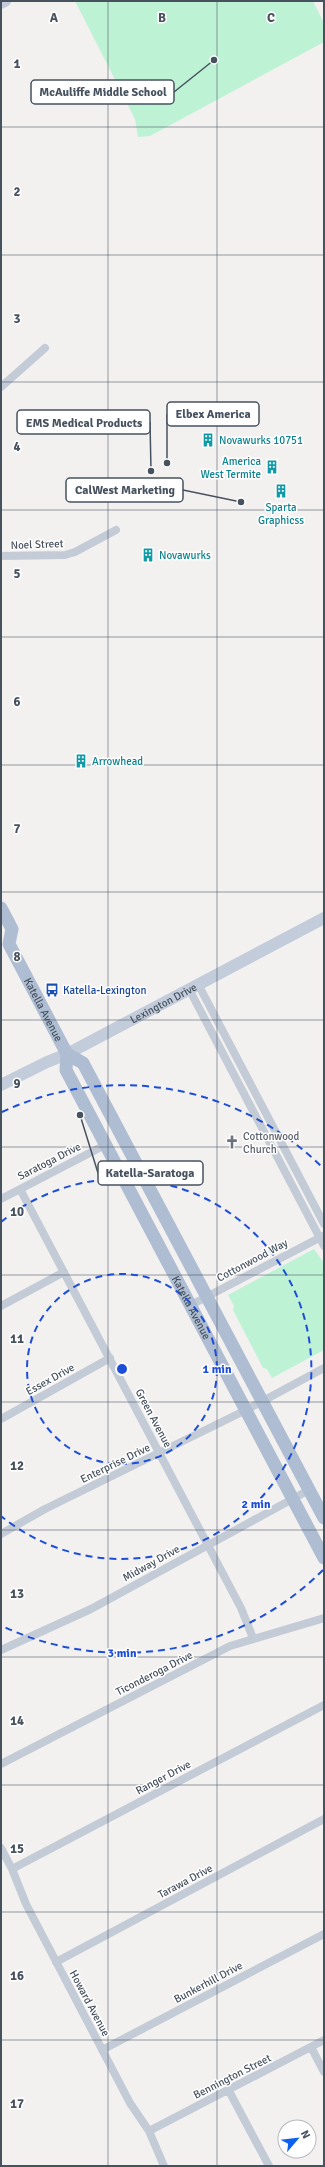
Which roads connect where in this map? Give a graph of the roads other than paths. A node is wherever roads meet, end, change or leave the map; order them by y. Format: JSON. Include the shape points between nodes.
{"nodes":[{"id":1,"x":5,"y":1,"type":"edge"},
{"id":2,"x":1,"y":3,"type":"edge"},
{"id":3,"x":45,"y":348,"type":"dead end"},
{"id":4,"x":1,"y":387,"type":"edge"},
{"id":5,"x":116,"y":530,"type":"dead end"},
{"id":6,"x":1,"y":556,"type":"edge"},
{"id":7,"x":1,"y":908,"type":"edge"},
{"id":8,"x":324,"y":918,"type":"edge"},
{"id":9,"x":5,"y":942,"type":"edge"},
{"id":10,"x":193,"y":986,"type":"junction"},
{"id":11,"x":67,"y":1054,"type":"junction"},
{"id":12,"x":1,"y":1085,"type":"edge"},
{"id":13,"x":106,"y":1144,"type":"junction"},
{"id":14,"x":20,"y":1189,"type":"junction"},
{"id":15,"x":1,"y":1199,"type":"edge"},
{"id":16,"x":324,"y":1224,"type":"edge"},
{"id":17,"x":322,"y":1237,"type":"edge"},
{"id":18,"x":324,"y":1246,"type":"edge"},
{"id":19,"x":64,"y":1272,"type":"junction"},
{"id":20,"x":207,"y":1297,"type":"junction"},
{"id":21,"x":191,"y":1305,"type":"junction"},
{"id":22,"x":1,"y":1306,"type":"edge"},
{"id":23,"x":110,"y":1358,"type":"junction"},
{"id":24,"x":324,"y":1368,"type":"edge"},
{"id":25,"x":262,"y":1402,"type":"junction"},
{"id":26,"x":246,"y":1410,"type":"junction"},
{"id":27,"x":1,"y":1419,"type":"edge"},
{"id":28,"x":160,"y":1453,"type":"junction"},
{"id":29,"x":309,"y":1490,"type":"junction"},
{"id":30,"x":293,"y":1499,"type":"junction"},
{"id":31,"x":324,"y":1518,"type":"edge"},
{"id":32,"x":1,"y":1534,"type":"edge"},
{"id":33,"x":208,"y":1544,"type":"junction"},
{"id":34,"x":324,"y":1558,"type":"edge"},
{"id":35,"x":324,"y":1618,"type":"edge"},
{"id":36,"x":253,"y":1638,"type":"junction"},
{"id":37,"x":1,"y":1650,"type":"edge"},
{"id":38,"x":324,"y":1705,"type":"edge"},
{"id":39,"x":1,"y":1764,"type":"edge"},
{"id":40,"x":324,"y":1819,"type":"edge"},
{"id":41,"x":1,"y":1848,"type":"edge"},
{"id":42,"x":12,"y":1869,"type":"junction"},
{"id":43,"x":324,"y":1934,"type":"edge"},
{"id":44,"x":56,"y":1962,"type":"junction"},
{"id":45,"x":324,"y":2040,"type":"edge"},
{"id":46,"x":311,"y":2047,"type":"junction"},
{"id":47,"x":102,"y":2050,"type":"junction"},
{"id":48,"x":324,"y":2072,"type":"edge"},
{"id":49,"x":229,"y":2091,"type":"junction"},
{"id":50,"x":149,"y":2131,"type":"junction"},
{"id":51,"x":164,"y":2166,"type":"edge"},
{"id":52,"x":269,"y":2166,"type":"edge"}],
"edges":[{"from":1,"to":2,"type":"street"},
{"from":3,"to":4,"type":"street"},
{"from":5,"to":6,"type":"street","name":"Noel Street","via":[[66,555]]},
{"from":7,"to":9,"type":"main road","name":"Katella Avenue","via":[[12,929]]},
{"from":8,"to":10,"type":"street","name":"Lexington Drive"},
{"from":9,"to":11,"type":"main road","name":"Katella Avenue"},
{"from":10,"to":11,"type":"street","name":"Lexington Drive"},
{"from":10,"to":16,"type":"street"},
{"from":10,"to":17,"type":"street"},
{"from":11,"to":12,"type":"street","name":"Lexington Drive"},
{"from":11,"to":13,"type":"main road","name":"Katella Avenue","via":[[66,1070]]},
{"from":11,"to":20,"type":"main road","name":"Katella Avenue","via":[[83,1063]]},
{"from":13,"to":14,"type":"street","name":"Saratoga Drive"},
{"from":13,"to":21,"type":"main road","name":"Katella Avenue"},
{"from":14,"to":15,"type":"street","name":"Saratoga Drive"},
{"from":14,"to":19,"type":"street","name":"Green Avenue"},
{"from":17,"to":18,"type":"street"},
{"from":17,"to":20,"type":"street","name":"Cottonwood Way"},
{"from":19,"to":22,"type":"street"},
{"from":19,"to":23,"type":"street","name":"Green Avenue"},
{"from":20,"to":21,"type":"street","name":"Cottonwood Way"},
{"from":20,"to":25,"type":"main road","name":"Katella Avenue"},
{"from":21,"to":26,"type":"main road","name":"Katella Avenue"},
{"from":23,"to":27,"type":"street","name":"Essex Drive"},
{"from":23,"to":28,"type":"street","name":"Green Avenue"},
{"from":24,"to":25,"type":"street","name":"Enterprise Drive"},
{"from":25,"to":26,"type":"street","name":"Enterprise Drive"},
{"from":25,"to":29,"type":"main road","name":"Katella Avenue"},
{"from":26,"to":28,"type":"street","name":"Enterprise Drive"},
{"from":26,"to":30,"type":"main road","name":"Katella Avenue"},
{"from":28,"to":32,"type":"street","name":"Enterprise Drive","via":[[45,1509]]},
{"from":28,"to":33,"type":"street","name":"Green Avenue"},
{"from":29,"to":30,"type":"street","name":"Midway Drive"},
{"from":29,"to":31,"type":"main road","name":"Katella Avenue"},
{"from":30,"to":33,"type":"street","name":"Midway Drive"},
{"from":30,"to":34,"type":"main road","name":"Katella Avenue"},
{"from":33,"to":36,"type":"street","name":"Green Avenue","via":[[242,1608]]},
{"from":33,"to":37,"type":"street","name":"Midway Drive","via":[[91,1609]]},
{"from":35,"to":36,"type":"street","name":"Ticonderoga Drive"},
{"from":36,"to":39,"type":"street","name":"Ticonderoga Drive","via":[[230,1646]]},
{"from":38,"to":42,"type":"street","name":"Ranger Drive"},
{"from":40,"to":44,"type":"street","name":"Tarawa Drive"},
{"from":41,"to":42,"type":"street","name":"Howard Avenue"},
{"from":42,"to":44,"type":"street","name":"Howard Avenue","via":[[26,1904]]},
{"from":43,"to":47,"type":"street","name":"Bunkerhill Drive"},
{"from":44,"to":47,"type":"street","name":"Howard Avenue"},
{"from":45,"to":46,"type":"street","name":"Bennington Street"},
{"from":46,"to":48,"type":"street"},
{"from":46,"to":49,"type":"street","name":"Bennington Street"},
{"from":47,"to":50,"type":"street","name":"Howard Avenue","via":[[130,2103]]},
{"from":49,"to":50,"type":"street","name":"Bennington Street"},
{"from":49,"to":52,"type":"street"},
{"from":50,"to":51,"type":"street","name":"Howard Avenue"}]}
